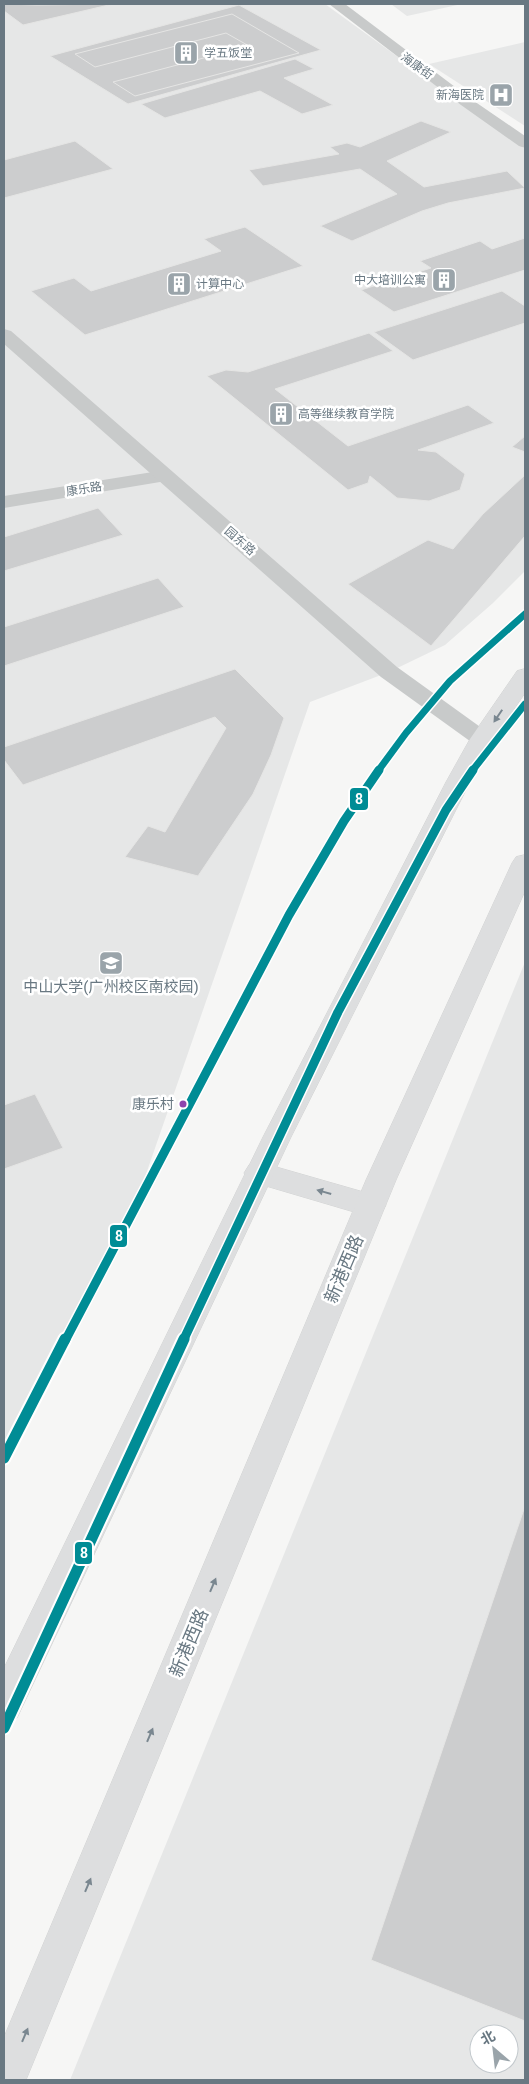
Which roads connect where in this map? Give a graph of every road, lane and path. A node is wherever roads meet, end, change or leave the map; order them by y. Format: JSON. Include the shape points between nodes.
{"nodes":[{"id":1,"x":336,"y":4,"type":"edge"},
{"id":2,"x":525,"y":143,"type":"edge"},
{"id":3,"x":4,"y":335,"type":"edge"},
{"id":4,"x":165,"y":476,"type":"junction"},
{"id":5,"x":4,"y":502,"type":"edge"},
{"id":6,"x":525,"y":676,"type":"edge"},
{"id":7,"x":482,"y":739,"type":"junction"},
{"id":8,"x":525,"y":863,"type":"edge"},
{"id":9,"x":259,"y":1174,"type":"junction"},
{"id":10,"x":371,"y":1205,"type":"junction"},
{"id":11,"x":4,"y":1706,"type":"edge"},
{"id":12,"x":6,"y":2080,"type":"edge"}],
"edges":[{"from":1,"to":2,"type":"street","name":"海康街"},
{"from":3,"to":4,"type":"street","name":"园东路"},
{"from":4,"to":5,"type":"street","name":"康乐路"},
{"from":4,"to":7,"type":"street","name":"园东路","via":[[389,672]]},
{"from":6,"to":7,"type":"main road","one_way":true},
{"from":7,"to":9,"type":"main road"},
{"from":8,"to":10,"type":"main road","name":"新港西路"},
{"from":10,"to":9,"type":"main road","one_way":true},
{"from":9,"to":11,"type":"main road"},
{"from":12,"to":10,"type":"main road","name":"新港西路","one_way":true}]}
